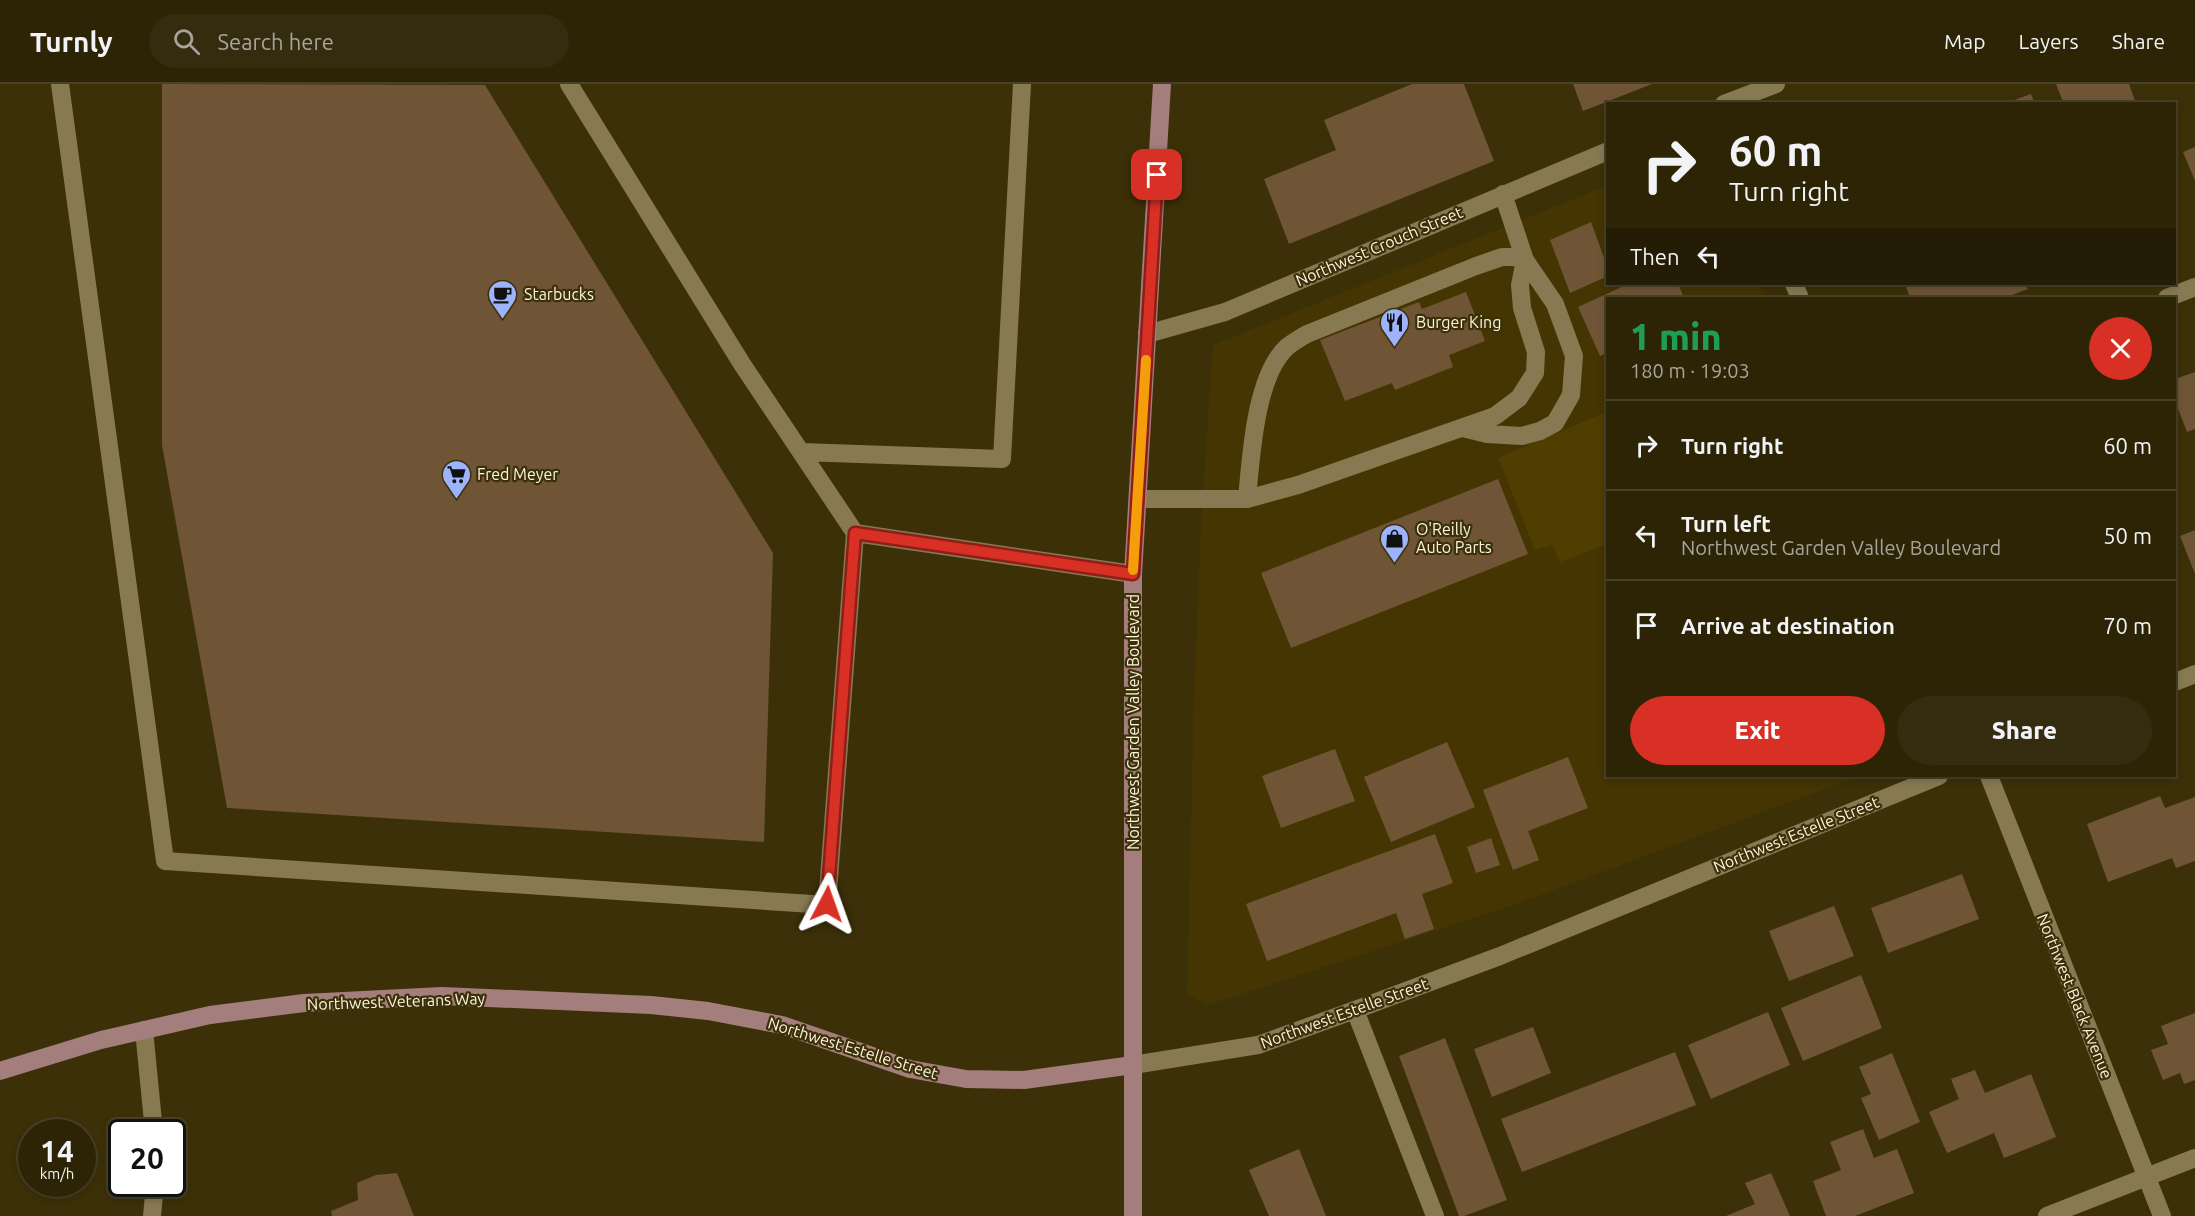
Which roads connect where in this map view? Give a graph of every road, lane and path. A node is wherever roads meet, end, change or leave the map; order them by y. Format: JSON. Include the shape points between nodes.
{"nodes":[{"id":1,"x":60,"y":84,"type":"edge"},
{"id":2,"x":569,"y":84,"type":"edge"},
{"id":3,"x":1022,"y":84,"type":"edge"},
{"id":4,"x":1162,"y":84,"type":"edge"},
{"id":5,"x":1776,"y":84,"type":"edge"},
{"id":6,"x":1729,"y":102,"type":"edge"},
{"id":7,"x":1606,"y":152,"type":"edge"},
{"id":8,"x":1503,"y":194,"type":"junction"},
{"id":9,"x":1525,"y":260,"type":"junction"},
{"id":10,"x":2195,"y":287,"type":"edge"},
{"id":11,"x":2170,"y":297,"type":"edge"},
{"id":12,"x":1147,"y":334,"type":"junction"},
{"id":13,"x":1463,"y":428,"type":"junction"},
{"id":14,"x":802,"y":452,"type":"junction"},
{"id":15,"x":1138,"y":499,"type":"junction"},
{"id":16,"x":1246,"y":499,"type":"junction"},
{"id":17,"x":855,"y":533,"type":"junction"},
{"id":18,"x":1133,"y":574,"type":"junction"},
{"id":19,"x":2195,"y":674,"type":"edge"},
{"id":20,"x":2176,"y":682,"type":"edge"},
{"id":21,"x":1937,"y":777,"type":"edge"},
{"id":22,"x":1989,"y":777,"type":"edge"},
{"id":23,"x":651,"y":1005,"type":"joint"},
{"id":24,"x":1355,"y":1010,"type":"junction"},
{"id":25,"x":144,"y":1030,"type":"junction"},
{"id":26,"x":1133,"y":1065,"type":"junction"},
{"id":27,"x":0,"y":1071,"type":"edge"},
{"id":28,"x":153,"y":1119,"type":"edge"},
{"id":29,"x":2195,"y":1158,"type":"edge"},
{"id":30,"x":2147,"y":1177,"type":"junction"},
{"id":31,"x":154,"y":1197,"type":"edge"},
{"id":32,"x":152,"y":1216,"type":"edge"},
{"id":33,"x":1133,"y":1216,"type":"edge"},
{"id":34,"x":1435,"y":1216,"type":"edge"},
{"id":35,"x":2047,"y":1216,"type":"edge"},
{"id":36,"x":2162,"y":1216,"type":"edge"}],
"edges":[{"from":1,"to":17,"type":"street","via":[[165,861],[827,904]]},
{"from":2,"to":14,"type":"street","via":[[742,364]]},
{"from":3,"to":14,"type":"street","via":[[1002,459]]},
{"from":4,"to":12,"type":"street","name":"Northwest Garden Valley Boulevard"},
{"from":5,"to":6,"type":"street"},
{"from":7,"to":8,"type":"street","name":"Northwest Crouch Street"},
{"from":8,"to":9,"type":"street"},
{"from":8,"to":12,"type":"street","name":"Northwest Crouch Street","via":[[1225,312]]},
{"from":9,"to":13,"type":"street","via":[[1522,308],[1536,352],[1535,373],[1520,398],[1495,416]]},
{"from":9,"to":13,"type":"street","via":[[1555,304],[1574,356],[1571,395],[1555,423],[1540,431],[1522,436]]},
{"from":9,"to":16,"type":"street","via":[[1502,257],[1476,266],[1307,334],[1287,347],[1268,376],[1253,438]]},
{"from":10,"to":11,"type":"street"},
{"from":12,"to":15,"type":"street","name":"Northwest Garden Valley Boulevard"},
{"from":13,"to":16,"type":"street"},
{"from":14,"to":17,"type":"street"},
{"from":15,"to":16,"type":"street"},
{"from":15,"to":18,"type":"street","name":"Northwest Garden Valley Boulevard"},
{"from":17,"to":18,"type":"street"},
{"from":18,"to":26,"type":"street","name":"Northwest Garden Valley Boulevard"},
{"from":19,"to":20,"type":"street"},
{"from":21,"to":24,"type":"street","name":"Northwest Estelle Street","via":[[1500,956]]},
{"from":22,"to":30,"type":"street","name":"Northwest Black Avenue"},
{"from":23,"to":25,"type":"street","name":"Northwest Veterans Way","via":[[442,996],[304,1003],[210,1015]]},
{"from":23,"to":26,"type":"street","name":"Northwest Estelle Street","via":[[782,1025],[910,1069],[966,1079],[1024,1080]]},
{"from":24,"to":26,"type":"street","name":"Northwest Estelle Street","via":[[1258,1045]]},
{"from":24,"to":34,"type":"street"},
{"from":25,"to":27,"type":"street","name":"Northwest Veterans Way"},
{"from":25,"to":28,"type":"street"},
{"from":26,"to":33,"type":"street","name":"Northwest Garden Valley Boulevard"},
{"from":29,"to":30,"type":"street"},
{"from":30,"to":35,"type":"street"},
{"from":30,"to":36,"type":"street","name":"Northwest Black Avenue"},
{"from":31,"to":32,"type":"street"}]}
